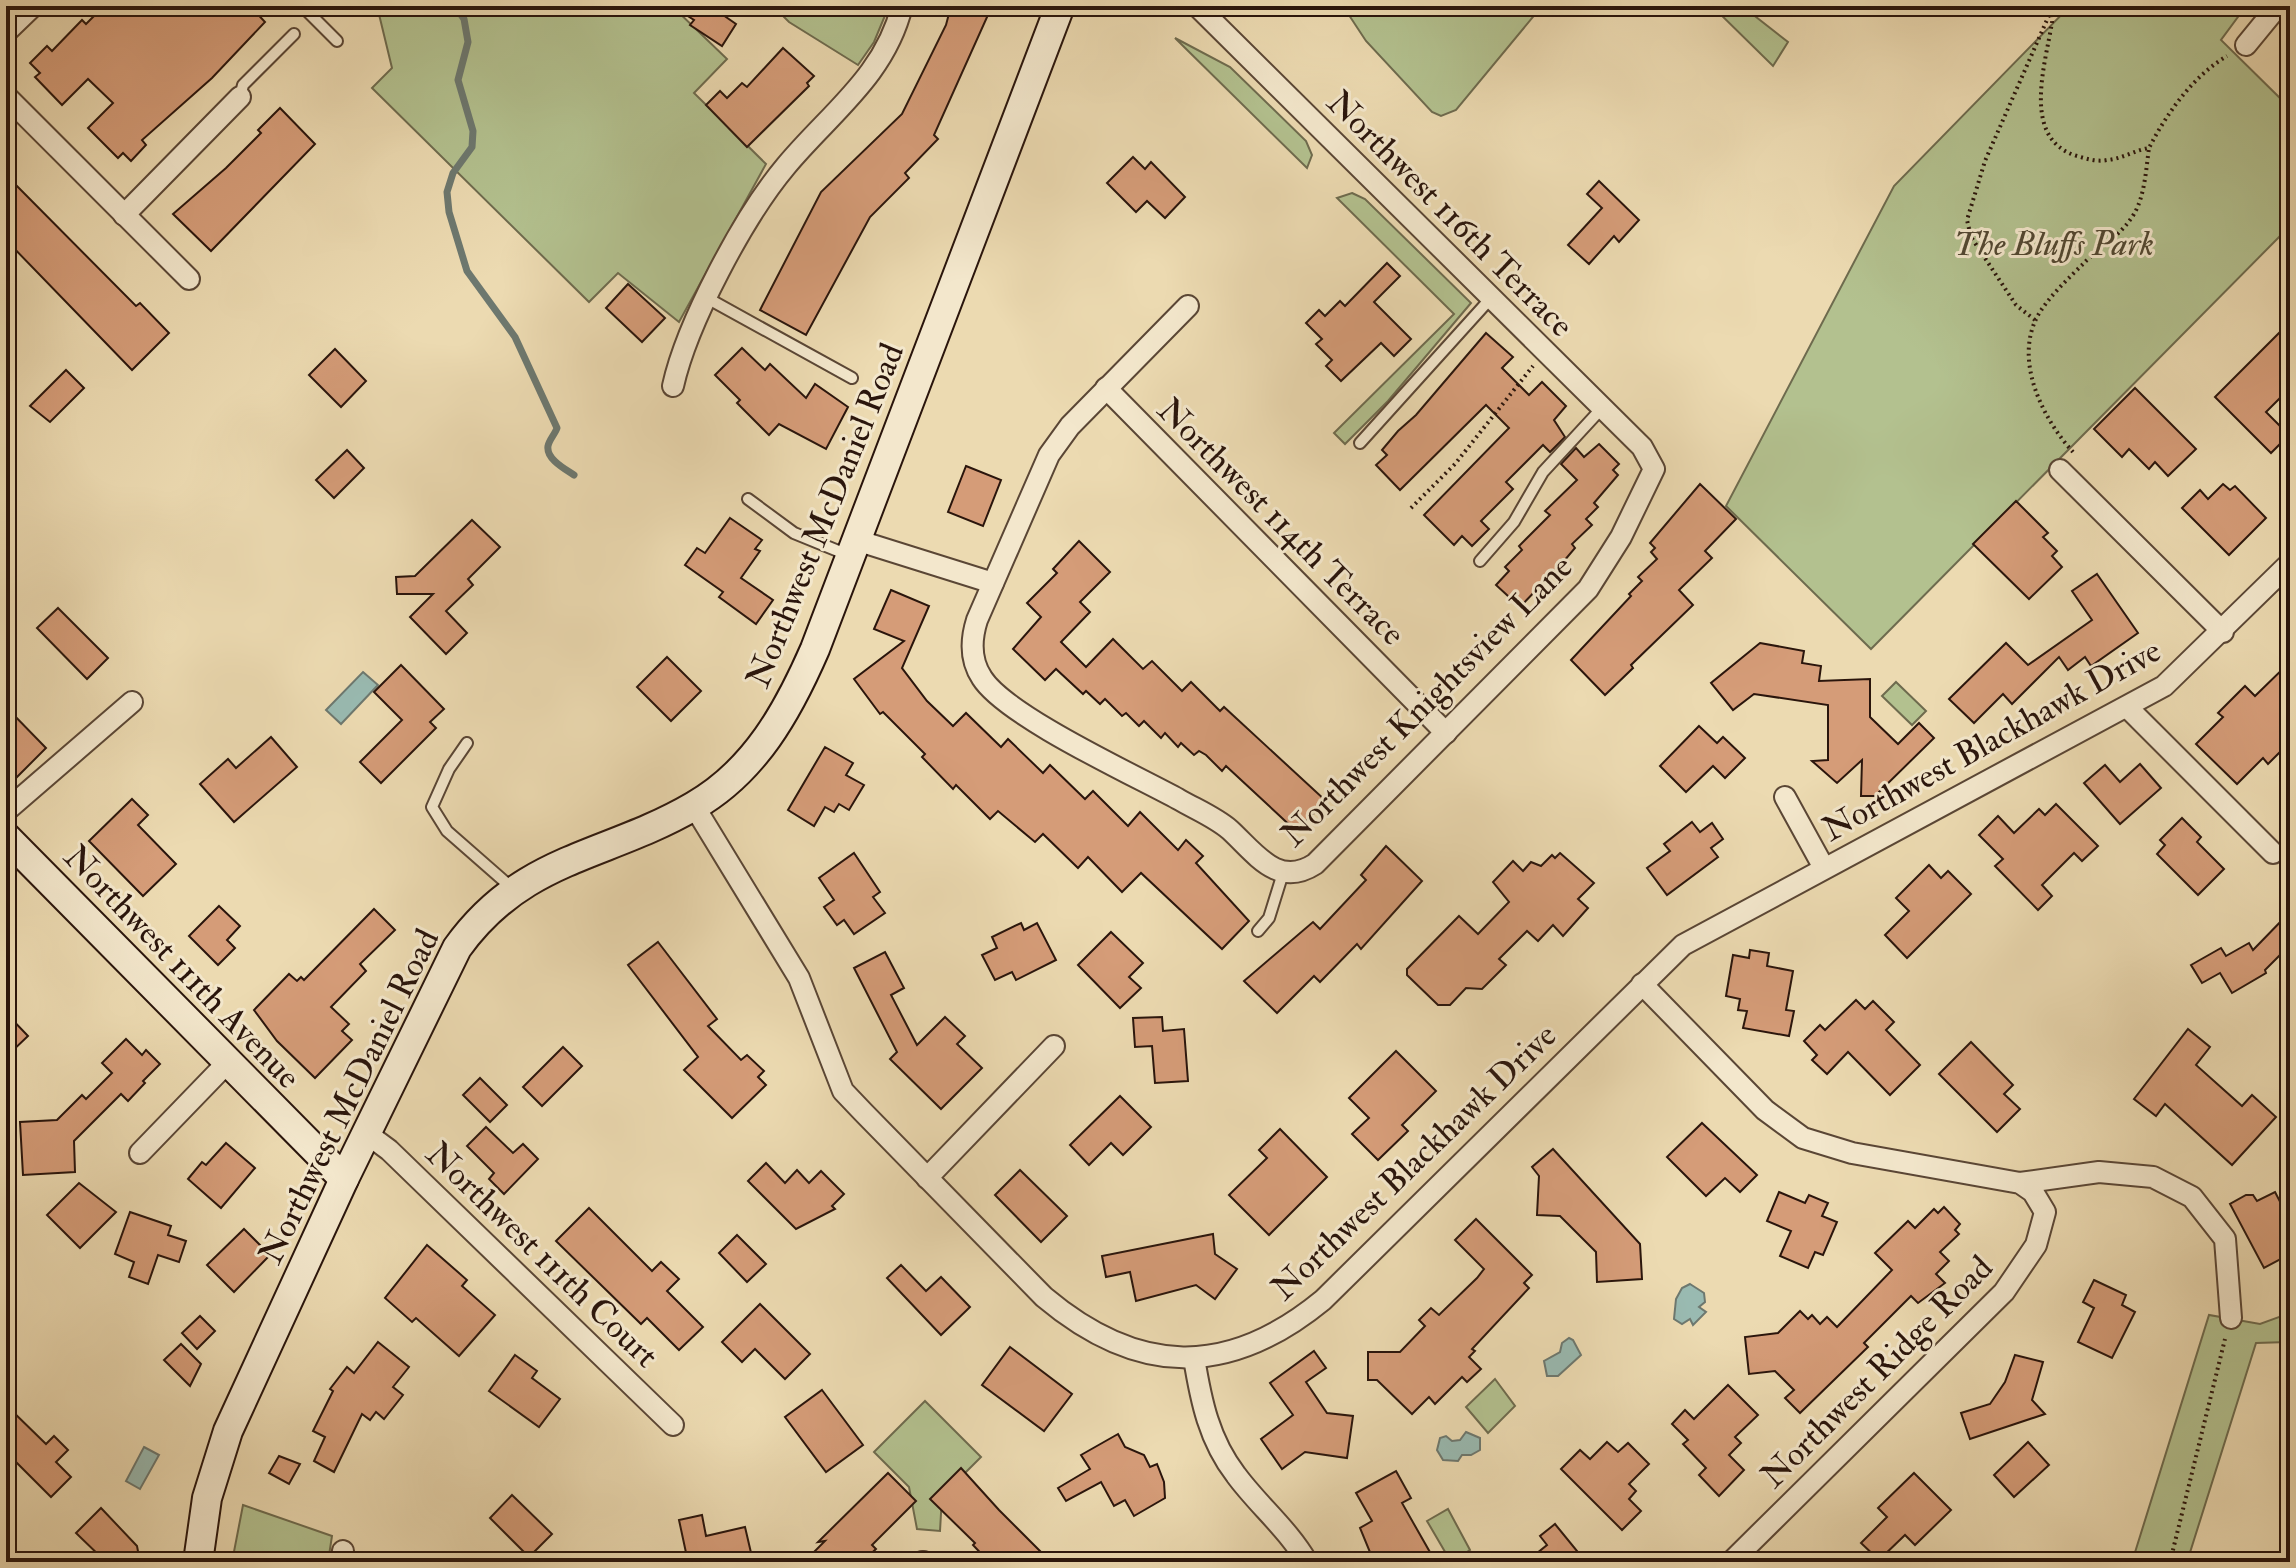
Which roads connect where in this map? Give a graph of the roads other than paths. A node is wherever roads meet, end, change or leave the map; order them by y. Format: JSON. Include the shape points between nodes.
{"nodes":[{"id":1,"x":33,"y":6,"type":"edge"},
{"id":2,"x":302,"y":6,"type":"edge"},
{"id":3,"x":902,"y":6,"type":"edge"},
{"id":4,"x":1060,"y":6,"type":"edge"},
{"id":5,"x":1197,"y":6,"type":"edge"},
{"id":6,"x":2278,"y":6,"type":"edge"},
{"id":7,"x":6,"y":32,"type":"edge"},
{"id":8,"x":294,"y":34,"type":"dead end"},
{"id":9,"x":337,"y":41,"type":"dead end"},
{"id":10,"x":2246,"y":45,"type":"road end"},
{"id":11,"x":6,"y":96,"type":"edge"},
{"id":12,"x":240,"y":97,"type":"joint"},
{"id":13,"x":124,"y":215,"type":"junction"},
{"id":14,"x":189,"y":279,"type":"dead end"},
{"id":15,"x":707,"y":298,"type":"junction"},
{"id":16,"x":1491,"y":298,"type":"junction"},
{"id":17,"x":1188,"y":306,"type":"dead end"},
{"id":18,"x":852,"y":378,"type":"dead end"},
{"id":19,"x":673,"y":386,"type":"dead end"},
{"id":20,"x":1106,"y":388,"type":"junction"},
{"id":21,"x":1603,"y":407,"type":"junction"},
{"id":22,"x":1360,"y":443,"type":"dead end"},
{"id":23,"x":1654,"y":469,"type":"joint"},
{"id":24,"x":2060,"y":470,"type":"road end"},
{"id":25,"x":748,"y":499,"type":"dead end"},
{"id":26,"x":853,"y":548,"type":"junction"},
{"id":27,"x":1480,"y":561,"type":"dead end"},
{"id":28,"x":2290,"y":563,"type":"edge"},
{"id":29,"x":993,"y":583,"type":"junction"},
{"id":30,"x":2223,"y":632,"type":"junction"},
{"id":31,"x":132,"y":702,"type":"dead end"},
{"id":32,"x":2127,"y":707,"type":"junction"},
{"id":33,"x":1446,"y":733,"type":"junction"},
{"id":34,"x":467,"y":743,"type":"dead end"},
{"id":35,"x":1785,"y":797,"type":"dead end"},
{"id":36,"x":694,"y":806,"type":"junction"},
{"id":37,"x":6,"y":811,"type":"edge"},
{"id":38,"x":6,"y":837,"type":"edge"},
{"id":39,"x":2273,"y":853,"type":"dead end"},
{"id":40,"x":1824,"y":868,"type":"junction"},
{"id":41,"x":1280,"y":872,"type":"junction"},
{"id":42,"x":513,"y":890,"type":"junction"},
{"id":43,"x":1258,"y":931,"type":"dead end"},
{"id":44,"x":1642,"y":984,"type":"junction"},
{"id":45,"x":1054,"y":1046,"type":"dead end"},
{"id":46,"x":227,"y":1063,"type":"junction"},
{"id":47,"x":366,"y":1133,"type":"junction"},
{"id":48,"x":140,"y":1153,"type":"dead end"},
{"id":49,"x":927,"y":1178,"type":"junction"},
{"id":50,"x":344,"y":1179,"type":"junction"},
{"id":51,"x":2020,"y":1183,"type":"junction"},
{"id":52,"x":2231,"y":1318,"type":"road end"},
{"id":53,"x":1194,"y":1358,"type":"junction"},
{"id":54,"x":673,"y":1425,"type":"dead end"},
{"id":55,"x":198,"y":1562,"type":"edge"},
{"id":56,"x":1307,"y":1562,"type":"edge"},
{"id":57,"x":1731,"y":1562,"type":"edge"}],
"edges":[{"from":1,"to":7,"type":"street"},
{"from":2,"to":9,"type":"lane"},
{"from":3,"to":15,"type":"street","via":[[872,73],[771,185]]},
{"from":4,"to":26,"type":"street","name":"Northwest McDaniel Road"},
{"from":5,"to":16,"type":"street","name":"Northwest 116th Terrace"},
{"from":6,"to":10,"type":"street"},
{"from":8,"to":12,"type":"lane","via":[[243,85]]},
{"from":11,"to":13,"type":"street"},
{"from":12,"to":13,"type":"street"},
{"from":13,"to":14,"type":"street"},
{"from":15,"to":18,"type":"lane"},
{"from":15,"to":19,"type":"street","via":[[686,337]]},
{"from":16,"to":21,"type":"street","name":"Northwest 116th Terrace"},
{"from":16,"to":22,"type":"lane"},
{"from":17,"to":20,"type":"street"},
{"from":20,"to":29,"type":"street","via":[[1049,455]]},
{"from":20,"to":33,"type":"street","name":"Northwest 114th Terrace"},
{"from":21,"to":23,"type":"street","name":"Northwest 116th Terrace","via":[[1642,447]]},
{"from":21,"to":27,"type":"lane","via":[[1543,472],[1514,522]]},
{"from":23,"to":33,"type":"street","name":"Northwest Knightsview Lane","via":[[1588,589]]},
{"from":24,"to":30,"type":"street"},
{"from":25,"to":26,"type":"lane","via":[[794,533]]},
{"from":26,"to":29,"type":"street"},
{"from":26,"to":36,"type":"street","name":"Northwest McDaniel Road","via":[[815,649],[785,710],[754,757]]},
{"from":28,"to":30,"type":"street","name":"Northwest Blackhawk Drive"},
{"from":29,"to":41,"type":"street","via":[[975,628],[973,657],[982,679],[1045,727],[1214,819]]},
{"from":30,"to":32,"type":"street","name":"Northwest Blackhawk Drive","via":[[2164,686]]},
{"from":31,"to":37,"type":"street"},
{"from":32,"to":39,"type":"street"},
{"from":32,"to":40,"type":"street","name":"Northwest Blackhawk Drive"},
{"from":33,"to":41,"type":"street","name":"Northwest Knightsview Lane","via":[[1315,864],[1297,873]]},
{"from":34,"to":42,"type":"lane","via":[[432,807],[447,831]]},
{"from":35,"to":40,"type":"street","name":"Northwest Blackhawk Drive"},
{"from":36,"to":42,"type":"street","name":"Northwest McDaniel Road","via":[[543,871]]},
{"from":36,"to":49,"type":"street","name":"Northwest Blackhawk Drive","via":[[799,978],[843,1091]]},
{"from":38,"to":46,"type":"street","name":"Northwest 111th Avenue"},
{"from":40,"to":44,"type":"street","name":"Northwest Blackhawk Drive","via":[[1699,935]]},
{"from":41,"to":43,"type":"lane","via":[[1269,918]]},
{"from":42,"to":47,"type":"street","name":"Northwest McDaniel Road","via":[[471,929],[444,970]]},
{"from":44,"to":51,"type":"street","via":[[1765,1110],[1803,1138],[1852,1153]]},
{"from":44,"to":53,"type":"street","name":"Northwest Blackhawk Drive","via":[[1323,1300],[1269,1339]]},
{"from":45,"to":49,"type":"street"},
{"from":46,"to":48,"type":"street"},
{"from":46,"to":50,"type":"street","name":"Northwest 111th Avenue"},
{"from":47,"to":50,"type":"street","name":"Northwest McDaniel Road"},
{"from":47,"to":54,"type":"street","name":"Northwest 111th Court"},
{"from":49,"to":53,"type":"street","name":"Northwest Blackhawk Drive","via":[[1071,1320],[1130,1348]]},
{"from":50,"to":55,"type":"street","name":"Northwest McDaniel Road","via":[[228,1431],[207,1498]]},
{"from":51,"to":52,"type":"street","via":[[2099,1172],[2153,1177],[2192,1197],[2225,1239]]},
{"from":51,"to":57,"type":"street","name":"Northwest Ridge Road","via":[[2045,1212],[2036,1245],[2004,1292]]},
{"from":53,"to":56,"type":"street","via":[[1203,1416],[1234,1474]]}]}
